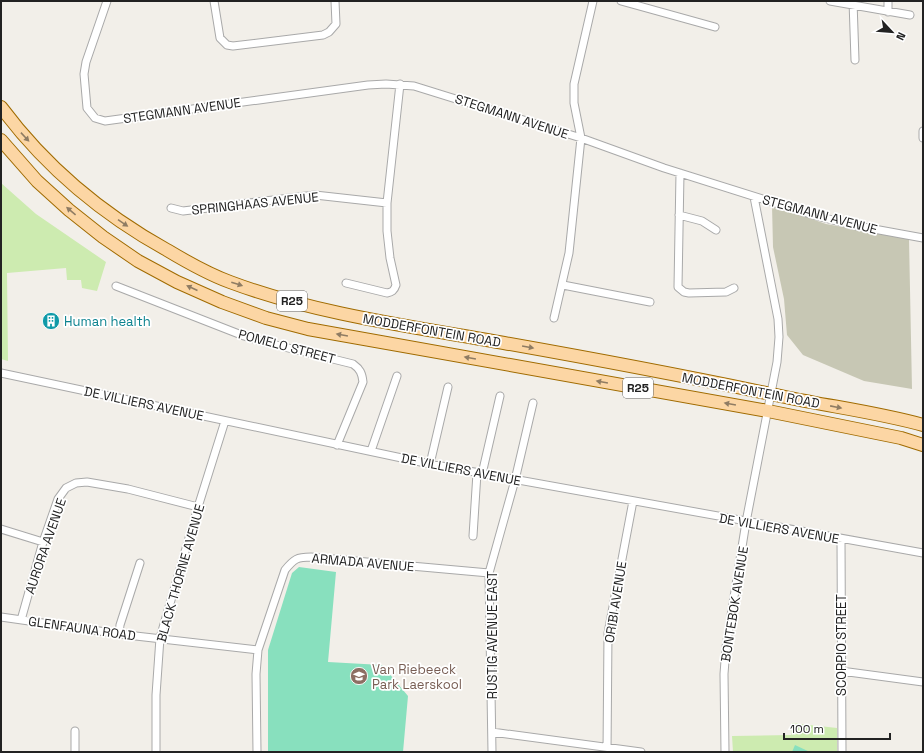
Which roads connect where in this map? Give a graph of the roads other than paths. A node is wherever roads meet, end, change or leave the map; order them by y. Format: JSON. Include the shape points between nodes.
{"nodes":[{"id":1,"x":107,"y":1,"type":"edge"},
{"id":2,"x":214,"y":1,"type":"edge"},
{"id":3,"x":335,"y":1,"type":"edge"},
{"id":4,"x":593,"y":1,"type":"edge"},
{"id":5,"x":621,"y":1,"type":"edge"},
{"id":6,"x":830,"y":1,"type":"edge"},
{"id":7,"x":888,"y":1,"type":"edge"},
{"id":8,"x":853,"y":3,"type":"edge"},
{"id":9,"x":888,"y":12,"type":"junction"},
{"id":10,"x":910,"y":15,"type":"dead end"},
{"id":11,"x":715,"y":27,"type":"dead end"},
{"id":12,"x":854,"y":60,"type":"dead end"},
{"id":13,"x":400,"y":84,"type":"junction"},
{"id":14,"x":1,"y":107,"type":"edge"},
{"id":15,"x":923,"y":131,"type":"edge"},
{"id":16,"x":581,"y":138,"type":"junction"},
{"id":17,"x":923,"y":138,"type":"edge"},
{"id":18,"x":1,"y":140,"type":"edge"},
{"id":19,"x":680,"y":173,"type":"junction"},
{"id":20,"x":754,"y":197,"type":"junction"},
{"id":21,"x":387,"y":203,"type":"junction"},
{"id":22,"x":171,"y":208,"type":"dead end"},
{"id":23,"x":679,"y":215,"type":"junction"},
{"id":24,"x":716,"y":230,"type":"dead end"},
{"id":25,"x":923,"y":238,"type":"edge"},
{"id":26,"x":346,"y":283,"type":"dead end"},
{"id":27,"x":563,"y":285,"type":"junction"},
{"id":28,"x":116,"y":286,"type":"dead end"},
{"id":29,"x":734,"y":288,"type":"dead end"},
{"id":30,"x":650,"y":302,"type":"dead end"},
{"id":31,"x":554,"y":318,"type":"dead end"},
{"id":32,"x":1,"y":373,"type":"edge"},
{"id":33,"x":397,"y":376,"type":"dead end"},
{"id":34,"x":448,"y":386,"type":"dead end"},
{"id":35,"x":771,"y":394,"type":"junction"},
{"id":36,"x":500,"y":396,"type":"dead end"},
{"id":37,"x":532,"y":403,"type":"dead end"},
{"id":38,"x":768,"y":411,"type":"junction"},
{"id":39,"x":226,"y":421,"type":"junction"},
{"id":40,"x":923,"y":425,"type":"edge"},
{"id":41,"x":337,"y":444,"type":"junction"},
{"id":42,"x":923,"y":445,"type":"edge"},
{"id":43,"x":371,"y":451,"type":"junction"},
{"id":44,"x":430,"y":464,"type":"junction"},
{"id":45,"x":479,"y":473,"type":"junction"},
{"id":46,"x":515,"y":480,"type":"junction"},
{"id":47,"x":633,"y":501,"type":"junction"},
{"id":48,"x":198,"y":507,"type":"junction"},
{"id":49,"x":746,"y":522,"type":"junction"},
{"id":50,"x":1,"y":529,"type":"edge"},
{"id":51,"x":473,"y":536,"type":"dead end"},
{"id":52,"x":841,"y":539,"type":"junction"},
{"id":53,"x":43,"y":542,"type":"junction"},
{"id":54,"x":923,"y":553,"type":"edge"},
{"id":55,"x":140,"y":563,"type":"dead end"},
{"id":56,"x":489,"y":573,"type":"junction"},
{"id":57,"x":1,"y":617,"type":"edge"},
{"id":58,"x":21,"y":620,"type":"junction"},
{"id":59,"x":119,"y":634,"type":"junction"},
{"id":60,"x":160,"y":638,"type":"junction"},
{"id":61,"x":258,"y":650,"type":"junction"},
{"id":62,"x":841,"y":671,"type":"junction"},
{"id":63,"x":923,"y":682,"type":"edge"},
{"id":64,"x":75,"y":731,"type":"dead end"},
{"id":65,"x":492,"y":732,"type":"junction"},
{"id":66,"x":607,"y":750,"type":"edge"},
{"id":67,"x":75,"y":752,"type":"edge"},
{"id":68,"x":156,"y":752,"type":"edge"},
{"id":69,"x":257,"y":752,"type":"edge"},
{"id":70,"x":492,"y":752,"type":"edge"},
{"id":71,"x":641,"y":752,"type":"edge"},
{"id":72,"x":725,"y":752,"type":"edge"},
{"id":73,"x":842,"y":752,"type":"edge"}],
"edges":[{"from":1,"to":13,"type":"street","name":"STEGMANN AVENUE","via":[[84,74],[87,108],[100,120],[368,85]]},
{"from":2,"to":3,"type":"street","via":[[220,38],[227,45],[233,46],[323,35],[336,24]]},
{"from":4,"to":16,"type":"street","via":[[574,84],[574,104]]},
{"from":5,"to":11,"type":"street"},
{"from":6,"to":8,"type":"street"},
{"from":7,"to":9,"type":"street"},
{"from":8,"to":9,"type":"street"},
{"from":8,"to":12,"type":"street"},
{"from":9,"to":10,"type":"street"},
{"from":13,"to":16,"type":"street","name":"STEGMANN AVENUE","via":[[414,86]]},
{"from":13,"to":21,"type":"street"},
{"from":14,"to":35,"type":"main road","name":"MODDERFONTEIN ROAD","number":"R25","one_way":true,"via":[[19,131],[81,192],[151,242],[229,282],[315,308]]},
{"from":15,"to":17,"type":"street"},
{"from":16,"to":19,"type":"street","name":"STEGMANN AVENUE"},
{"from":16,"to":27,"type":"street","via":[[569,253]]},
{"from":38,"to":18,"type":"main road","name":"MODDERFONTEIN ROAD","number":"R25","one_way":true,"via":[[308,329],[266,318],[177,282],[138,261],[69,210],[37,181]]},
{"from":19,"to":20,"type":"street","name":"STEGMANN AVENUE"},
{"from":19,"to":23,"type":"street"},
{"from":20,"to":25,"type":"street","name":"STEGMANN AVENUE","via":[[852,225]]},
{"from":20,"to":35,"type":"street","name":"BONTEBOK AVENUE","via":[[780,337]]},
{"from":21,"to":22,"type":"street","name":"SPRINGHAAS AVENUE","via":[[315,195],[183,211]]},
{"from":21,"to":26,"type":"street","via":[[387,231],[395,290],[387,293]]},
{"from":23,"to":24,"type":"street","via":[[702,221]]},
{"from":23,"to":29,"type":"street","via":[[680,290],[696,293],[726,292]]},
{"from":27,"to":30,"type":"street"},
{"from":27,"to":31,"type":"street"},
{"from":28,"to":41,"type":"street","name":"POMELO STREET","via":[[264,342],[353,364],[360,369],[363,382]]},
{"from":32,"to":39,"type":"street","name":"DE VILLIERS AVENUE"},
{"from":33,"to":43,"type":"street"},
{"from":34,"to":44,"type":"street"},
{"from":35,"to":38,"type":"street","name":"BONTEBOK AVENUE"},
{"from":35,"to":40,"type":"main road","name":"MODDERFONTEIN ROAD","number":"R25","one_way":true},
{"from":36,"to":45,"type":"street"},
{"from":37,"to":46,"type":"street","name":"RUSTIG AVENUE EAST"},
{"from":38,"to":42,"type":"main road","name":"MODDERFONTEIN ROAD","number":"R25","via":[[901,438]]},
{"from":38,"to":49,"type":"street","name":"BONTEBOK AVENUE"},
{"from":39,"to":41,"type":"street","name":"DE VILLIERS AVENUE"},
{"from":39,"to":48,"type":"street","name":"BLACK THORNE AVENUE"},
{"from":41,"to":43,"type":"street","name":"DE VILLIERS AVENUE"},
{"from":43,"to":44,"type":"street","name":"DE VILLIERS AVENUE"},
{"from":44,"to":45,"type":"street","name":"DE VILLIERS AVENUE"},
{"from":45,"to":46,"type":"street","name":"DE VILLIERS AVENUE"},
{"from":45,"to":51,"type":"street"},
{"from":46,"to":47,"type":"street","name":"DE VILLIERS AVENUE"},
{"from":46,"to":56,"type":"street","name":"RUSTIG AVENUE EAST"},
{"from":47,"to":49,"type":"street","name":"DE VILLIERS AVENUE"},
{"from":47,"to":66,"type":"street","name":"ORIBI AVENUE","via":[[608,633]]},
{"from":48,"to":53,"type":"street","name":"AURORA AVENUE","via":[[128,488],[87,482],[76,483],[66,488],[58,499]]},
{"from":48,"to":60,"type":"street","name":"BLACK THORNE AVENUE"},
{"from":49,"to":52,"type":"street","name":"DE VILLIERS AVENUE"},
{"from":49,"to":72,"type":"street","name":"BONTEBOK AVENUE","via":[[724,662]]},
{"from":50,"to":53,"type":"street"},
{"from":52,"to":54,"type":"street","name":"DE VILLIERS AVENUE"},
{"from":52,"to":62,"type":"street","name":"SCORPIO STREET"},
{"from":53,"to":58,"type":"street","name":"AURORA AVENUE"},
{"from":55,"to":59,"type":"street"},
{"from":56,"to":61,"type":"street","name":"ARMADA AVENUE","via":[[300,557],[291,562],[285,570]]},
{"from":56,"to":65,"type":"street","name":"RUSTIG AVENUE EAST"},
{"from":57,"to":58,"type":"street","name":"GLENFAUNA ROAD"},
{"from":58,"to":59,"type":"street","name":"GLENFAUNA ROAD"},
{"from":59,"to":60,"type":"street","name":"GLENFAUNA ROAD"},
{"from":60,"to":61,"type":"street","name":"GLENFAUNA ROAD"},
{"from":60,"to":68,"type":"street","name":"BLACK THORNE AVENUE","via":[[156,694]]},
{"from":61,"to":69,"type":"street","name":"ARMADA AVENUE"},
{"from":62,"to":63,"type":"street"},
{"from":62,"to":73,"type":"street","name":"SCORPIO STREET"},
{"from":64,"to":67,"type":"street"},
{"from":65,"to":66,"type":"street"},
{"from":65,"to":70,"type":"street","name":"RUSTIG AVENUE EAST"},
{"from":66,"to":71,"type":"street"}]}
